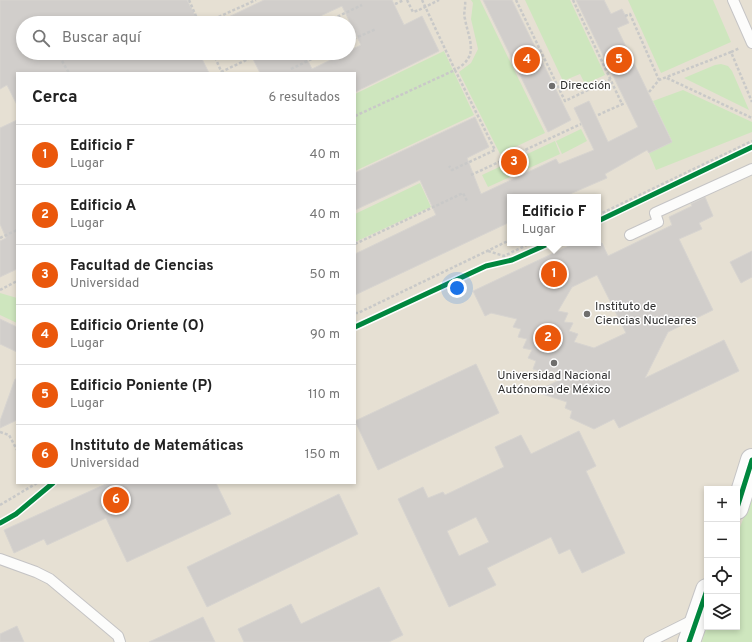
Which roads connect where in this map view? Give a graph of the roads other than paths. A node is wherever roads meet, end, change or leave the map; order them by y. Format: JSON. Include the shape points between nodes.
{"nodes":[{"id":1,"x":733,"y":0,"type":"edge"},
{"id":2,"x":752,"y":43,"type":"edge"},
{"id":3,"x":752,"y":169,"type":"edge"},
{"id":4,"x":630,"y":235,"type":"dead end"},
{"id":5,"x":752,"y":460,"type":"edge"},
{"id":6,"x":740,"y":498,"type":"edge"},
{"id":7,"x":0,"y":559,"type":"edge"},
{"id":8,"x":706,"y":594,"type":"edge"},
{"id":9,"x":697,"y":618,"type":"junction"},
{"id":10,"x":120,"y":642,"type":"edge"},
{"id":11,"x":649,"y":642,"type":"edge"},
{"id":12,"x":689,"y":642,"type":"edge"}],
"edges":[{"from":1,"to":2,"type":"lane"},
{"from":3,"to":4,"type":"lane","via":[[654,213],[658,222]]},
{"from":5,"to":6,"type":"street"},
{"from":7,"to":10,"type":"lane","via":[[50,579],[118,636]]},
{"from":8,"to":9,"type":"street"},
{"from":9,"to":11,"type":"lane"},
{"from":9,"to":12,"type":"street"}]}
